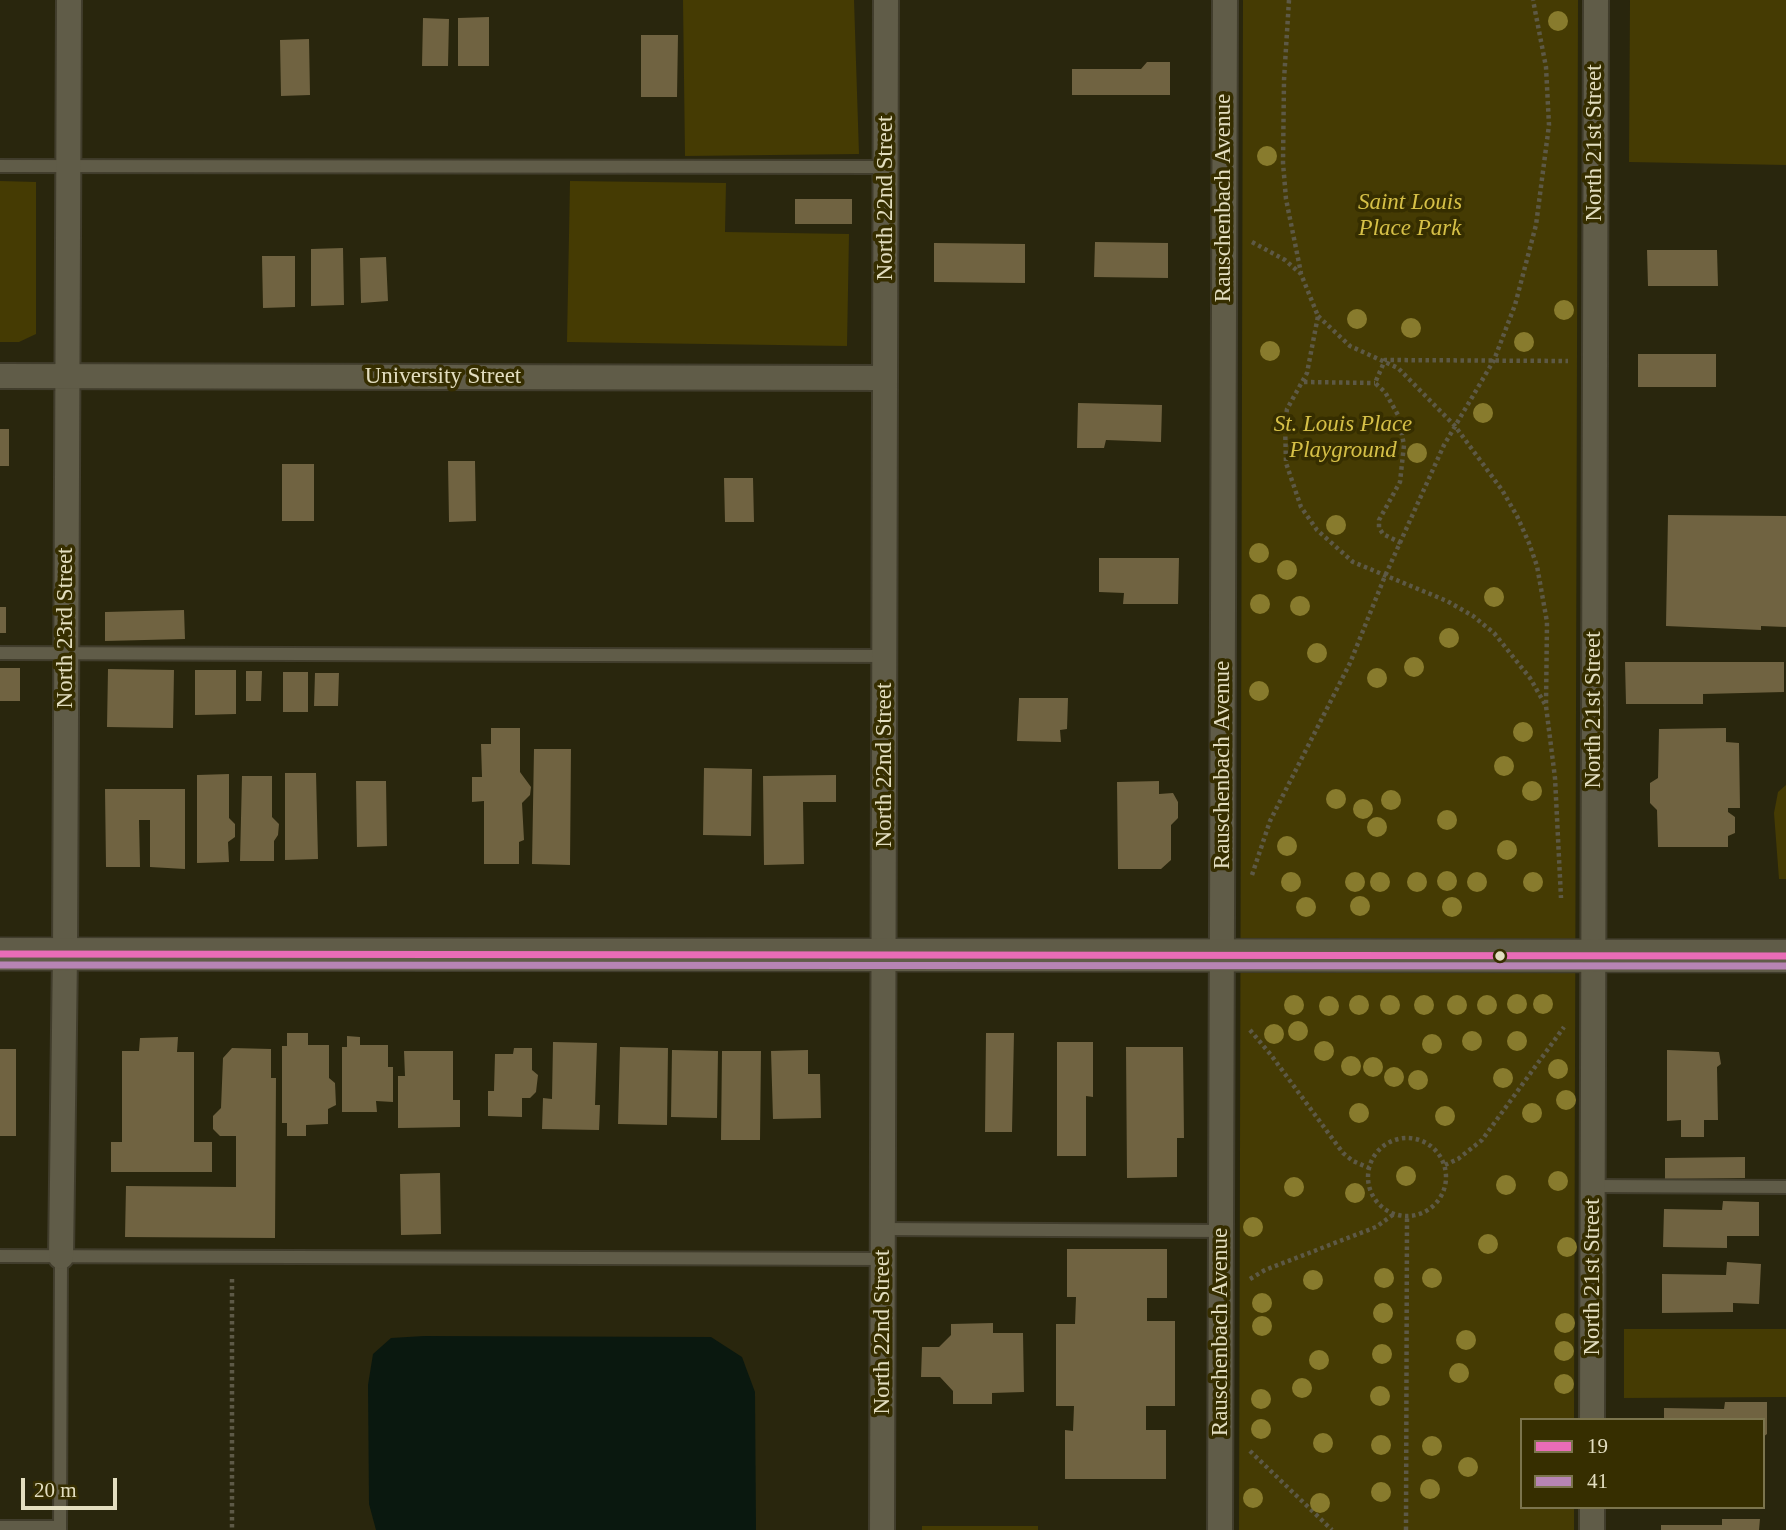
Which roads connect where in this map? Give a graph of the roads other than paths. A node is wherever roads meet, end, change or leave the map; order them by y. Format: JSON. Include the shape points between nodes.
{"nodes":[{"id":1,"x":69,"y":0,"type":"edge"},
{"id":2,"x":886,"y":0,"type":"edge"},
{"id":3,"x":1225,"y":0,"type":"edge"},
{"id":4,"x":1596,"y":0,"type":"edge"},
{"id":5,"x":68,"y":165,"type":"junction"},
{"id":6,"x":0,"y":166,"type":"edge"},
{"id":7,"x":886,"y":167,"type":"junction"},
{"id":8,"x":0,"y":376,"type":"edge"},
{"id":9,"x":67,"y":376,"type":"junction"},
{"id":10,"x":885,"y":378,"type":"junction"},
{"id":11,"x":0,"y":653,"type":"edge"},
{"id":12,"x":66,"y":653,"type":"junction"},
{"id":13,"x":885,"y":656,"type":"junction"},
{"id":14,"x":0,"y":954,"type":"edge"},
{"id":15,"x":65,"y":954,"type":"junction"},
{"id":16,"x":884,"y":955,"type":"junction"},
{"id":17,"x":1222,"y":955,"type":"junction"},
{"id":18,"x":1594,"y":956,"type":"junction"},
{"id":19,"x":1786,"y":956,"type":"edge"},
{"id":20,"x":1593,"y":1186,"type":"junction"},
{"id":21,"x":1786,"y":1187,"type":"edge"},
{"id":22,"x":883,"y":1229,"type":"junction"},
{"id":23,"x":1221,"y":1231,"type":"junction"},
{"id":24,"x":0,"y":1256,"type":"edge"},
{"id":25,"x":61,"y":1257,"type":"junction"},
{"id":26,"x":883,"y":1259,"type":"junction"},
{"id":27,"x":1592,"y":1418,"type":"edge"},
{"id":28,"x":1592,"y":1509,"type":"edge"},
{"id":29,"x":0,"y":1527,"type":"edge"},
{"id":30,"x":60,"y":1528,"type":"edge"},
{"id":31,"x":882,"y":1530,"type":"edge"},
{"id":32,"x":1220,"y":1530,"type":"edge"},
{"id":33,"x":1592,"y":1530,"type":"edge"}],
"edges":[{"from":1,"to":5,"type":"street","name":"North 23rd Street"},
{"from":2,"to":7,"type":"street","name":"North 22nd Street"},
{"from":3,"to":17,"type":"street","name":"Rauschenbach Avenue"},
{"from":4,"to":18,"type":"street","name":"North 21st Street"},
{"from":5,"to":6,"type":"lane"},
{"from":5,"to":7,"type":"lane"},
{"from":5,"to":9,"type":"street","name":"North 23rd Street"},
{"from":7,"to":10,"type":"street","name":"North 22nd Street"},
{"from":8,"to":9,"type":"street","name":"University Street"},
{"from":9,"to":10,"type":"street","name":"University Street"},
{"from":9,"to":12,"type":"street","name":"North 23rd Street"},
{"from":10,"to":13,"type":"street","name":"North 22nd Street"},
{"from":11,"to":12,"type":"lane"},
{"from":12,"to":13,"type":"lane"},
{"from":12,"to":15,"type":"street","name":"North 23rd Street"},
{"from":13,"to":16,"type":"street","name":"North 22nd Street"},
{"from":14,"to":15,"type":"street"},
{"from":15,"to":16,"type":"street"},
{"from":15,"to":25,"type":"street","name":"North 23rd Street"},
{"from":16,"to":17,"type":"street"},
{"from":16,"to":22,"type":"street","name":"North 22nd Street"},
{"from":17,"to":18,"type":"street"},
{"from":17,"to":23,"type":"street","name":"Rauschenbach Avenue"},
{"from":18,"to":19,"type":"street"},
{"from":18,"to":20,"type":"street","name":"North 21st Street"},
{"from":20,"to":21,"type":"lane"},
{"from":20,"to":27,"type":"street","name":"North 21st Street"},
{"from":22,"to":23,"type":"lane"},
{"from":22,"to":26,"type":"street","name":"North 22nd Street"},
{"from":23,"to":32,"type":"street","name":"Rauschenbach Avenue"},
{"from":24,"to":25,"type":"lane"},
{"from":25,"to":26,"type":"lane"},
{"from":25,"to":30,"type":"lane"},
{"from":26,"to":31,"type":"street","name":"North 22nd Street"},
{"from":28,"to":33,"type":"street"},
{"from":29,"to":30,"type":"lane"}]}
